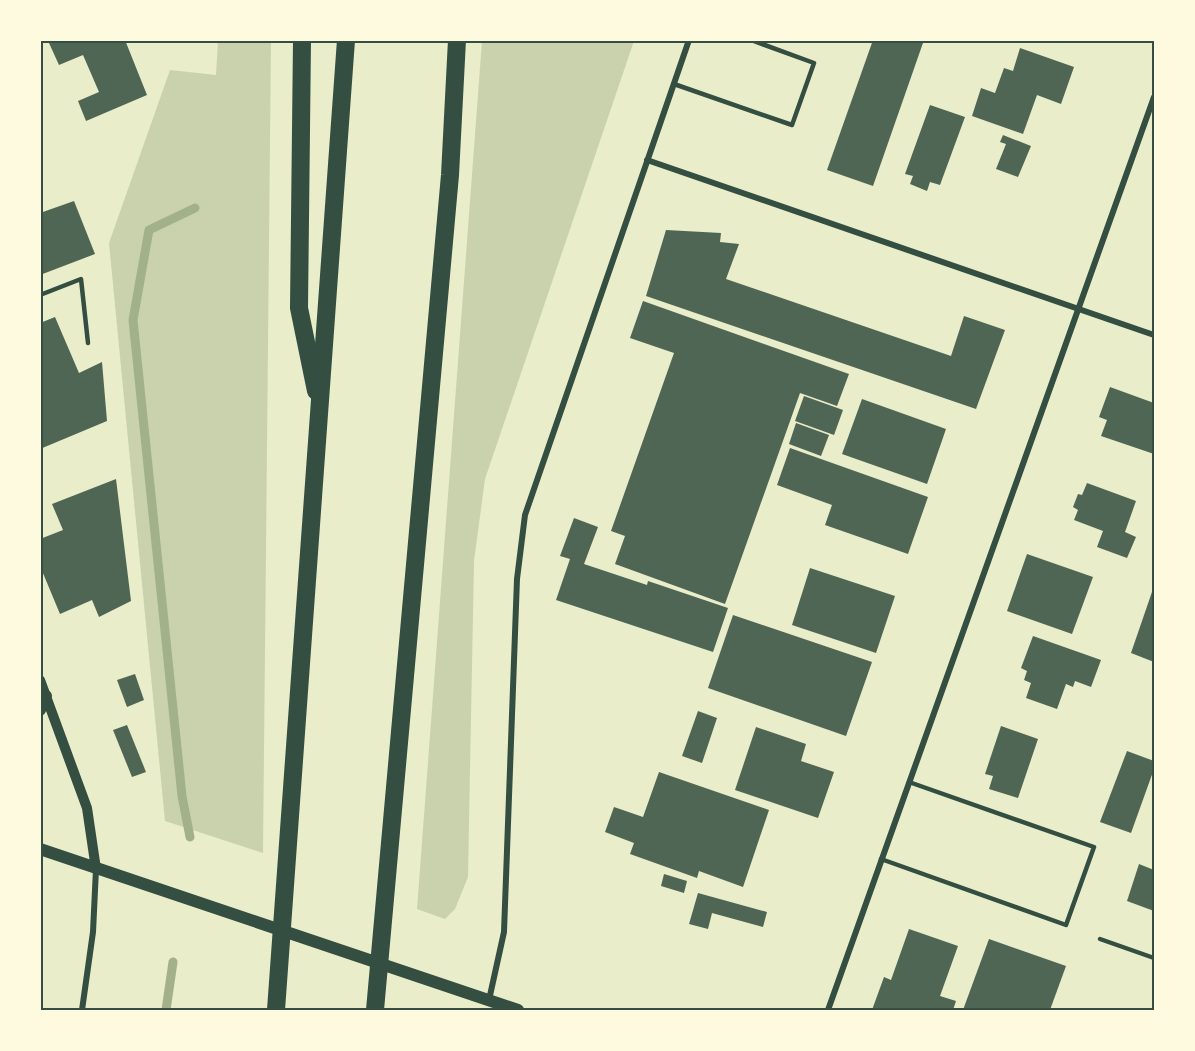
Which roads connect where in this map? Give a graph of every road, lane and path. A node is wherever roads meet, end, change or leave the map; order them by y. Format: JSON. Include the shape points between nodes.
{"nodes":[{"id":1,"x":302,"y":40,"type":"edge"},
{"id":2,"x":346,"y":40,"type":"edge"},
{"id":3,"x":457,"y":40,"type":"edge"},
{"id":4,"x":689,"y":40,"type":"edge"},
{"id":5,"x":751,"y":40,"type":"edge"},
{"id":6,"x":674,"y":84,"type":"junction"},
{"id":7,"x":1155,"y":97,"type":"edge"},
{"id":8,"x":647,"y":160,"type":"junction"},
{"id":9,"x":40,"y":295,"type":"edge"},
{"id":10,"x":1078,"y":309,"type":"junction"},
{"id":11,"x":1155,"y":335,"type":"edge"},
{"id":12,"x":88,"y":344,"type":"dead end"},
{"id":13,"x":321,"y":411,"type":"junction"},
{"id":14,"x":40,"y":680,"type":"edge"},
{"id":15,"x":46,"y":696,"type":"junction"},
{"id":16,"x":40,"y":710,"type":"edge"},
{"id":17,"x":909,"y":782,"type":"junction"},
{"id":18,"x":40,"y":849,"type":"edge"},
{"id":19,"x":881,"y":859,"type":"junction"},
{"id":20,"x":96,"y":869,"type":"junction"},
{"id":21,"x":1100,"y":939,"type":"dead end"},
{"id":22,"x":1155,"y":958,"type":"edge"},
{"id":23,"x":489,"y":1000,"type":"junction"},
{"id":24,"x":82,"y":1011,"type":"edge"},
{"id":25,"x":276,"y":1011,"type":"edge"},
{"id":26,"x":375,"y":1011,"type":"edge"},
{"id":27,"x":518,"y":1011,"type":"edge"},
{"id":28,"x":828,"y":1011,"type":"edge"}],
"edges":[{"from":1,"to":13,"type":"highway","via":[[299,309]]},
{"from":2,"to":13,"type":"highway"},
{"from":3,"to":26,"type":"highway","via":[[450,175]]},
{"from":4,"to":6,"type":"street"},
{"from":5,"to":6,"type":"lane","via":[[814,63],[792,126]]},
{"from":6,"to":8,"type":"street"},
{"from":7,"to":10,"type":"street"},
{"from":8,"to":10,"type":"street"},
{"from":8,"to":23,"type":"street","via":[[525,515],[517,579],[504,932]]},
{"from":9,"to":12,"type":"lane","via":[[81,279]]},
{"from":10,"to":11,"type":"street"},
{"from":10,"to":17,"type":"street"},
{"from":13,"to":25,"type":"highway"},
{"from":14,"to":15,"type":"street"},
{"from":15,"to":16,"type":"main road"},
{"from":15,"to":20,"type":"street","via":[[87,808]]},
{"from":17,"to":19,"type":"street"},
{"from":17,"to":19,"type":"lane","via":[[1094,847],[1066,925]]},
{"from":18,"to":20,"type":"main road"},
{"from":19,"to":28,"type":"street"},
{"from":20,"to":23,"type":"main road"},
{"from":20,"to":24,"type":"street","via":[[93,932]]},
{"from":21,"to":22,"type":"lane"},
{"from":23,"to":27,"type":"main road"}]}
